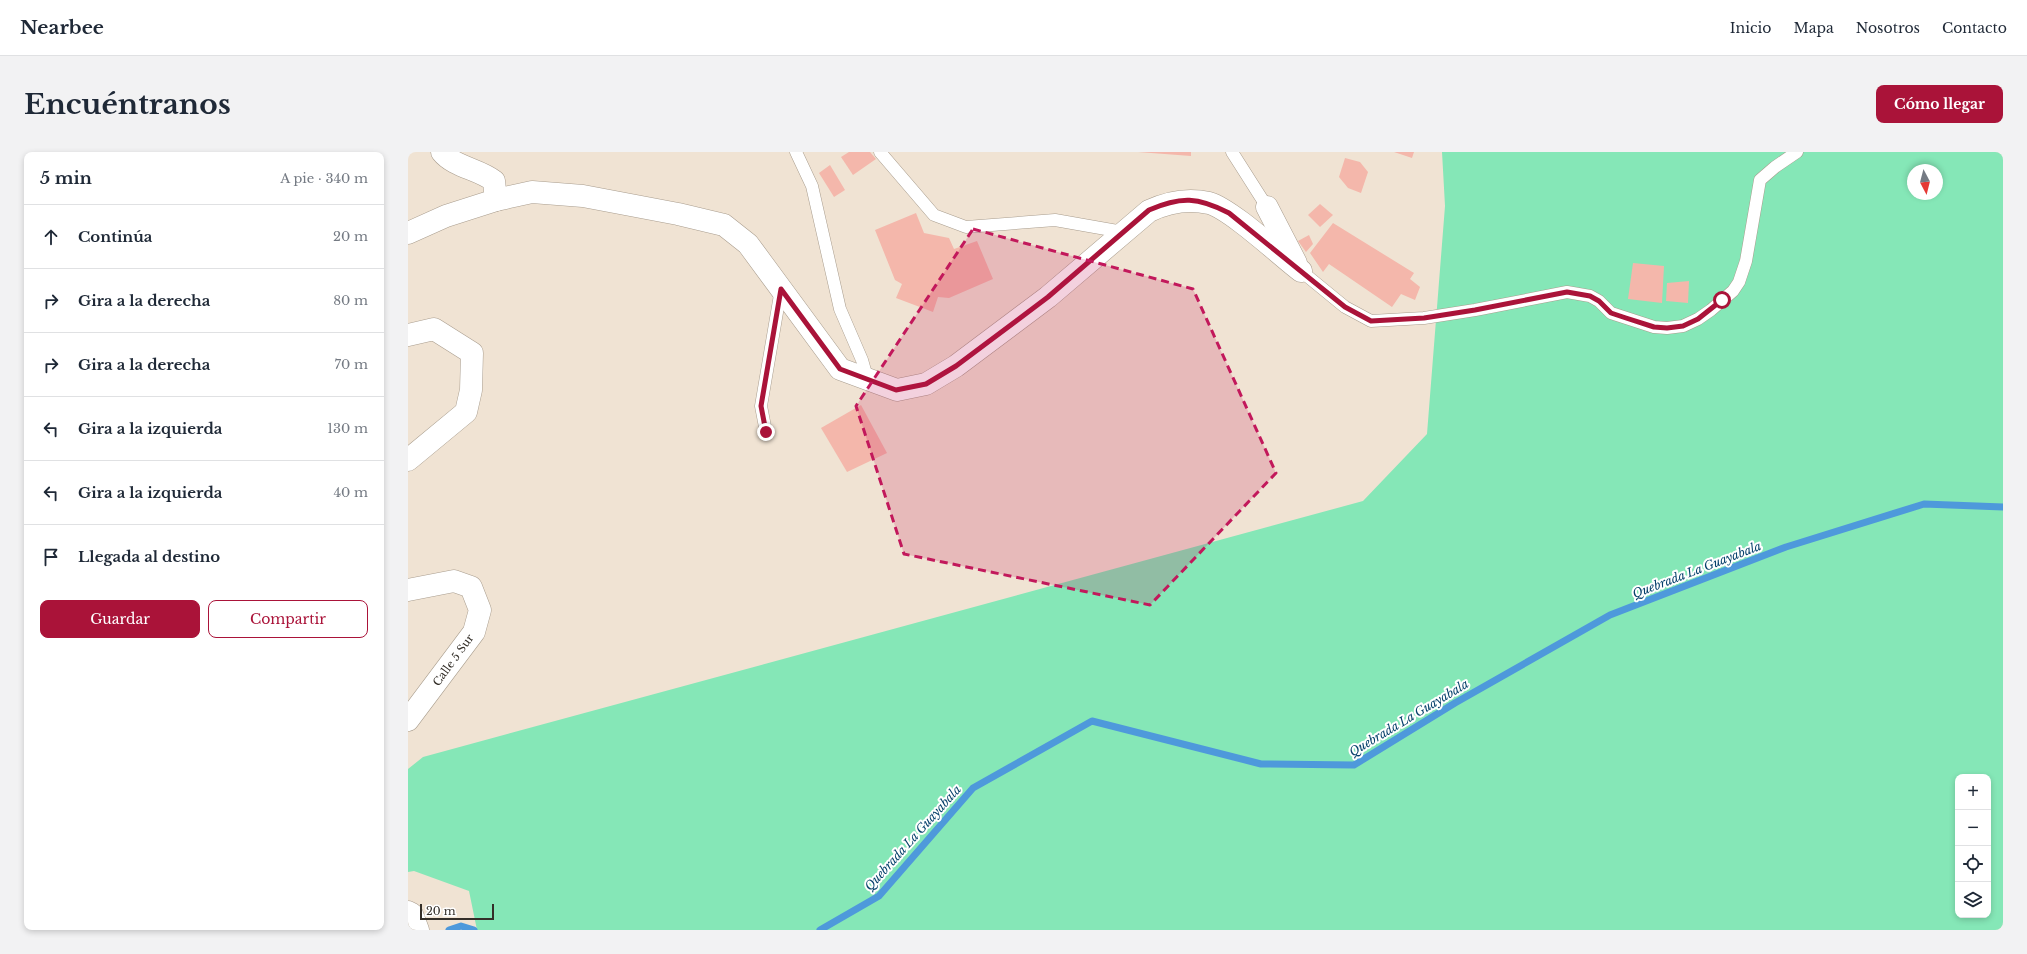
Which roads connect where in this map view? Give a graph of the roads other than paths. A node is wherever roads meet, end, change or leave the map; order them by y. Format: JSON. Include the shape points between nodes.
{"nodes":[{"id":1,"x":442,"y":152,"type":"edge"},
{"id":2,"x":796,"y":152,"type":"edge"},
{"id":3,"x":880,"y":152,"type":"edge"},
{"id":4,"x":1232,"y":152,"type":"edge"},
{"id":5,"x":1797,"y":152,"type":"edge"},
{"id":6,"x":496,"y":200,"type":"junction"},
{"id":7,"x":1267,"y":207,"type":"joint"},
{"id":8,"x":1123,"y":232,"type":"junction"},
{"id":9,"x":408,"y":233,"type":"edge"},
{"id":10,"x":1300,"y":271,"type":"junction"},
{"id":11,"x":781,"y":289,"type":"junction"},
{"id":12,"x":408,"y":335,"type":"edge"},
{"id":13,"x":868,"y":381,"type":"junction"},
{"id":14,"x":766,"y":432,"type":"dead end"},
{"id":15,"x":408,"y":460,"type":"edge"},
{"id":16,"x":408,"y":590,"type":"edge"},
{"id":17,"x":408,"y":720,"type":"edge"},
{"id":18,"x":408,"y":912,"type":"edge"},
{"id":19,"x":418,"y":930,"type":"edge"}],
"edges":[{"from":1,"to":6,"type":"street","via":[[447,159],[486,175],[494,181]]},
{"from":2,"to":13,"type":"lane","via":[[812,186],[840,310],[862,360]]},
{"from":3,"to":8,"type":"lane","via":[[934,215],[966,227],[1055,220]]},
{"from":4,"to":7,"type":"lane"},
{"from":5,"to":10,"type":"lane","via":[[1760,180],[1746,261],[1736,286],[1711,310],[1683,326],[1654,327],[1611,313],[1590,296],[1567,292],[1438,316],[1371,321],[1345,307]]},
{"from":6,"to":9,"type":"street","via":[[446,216]]},
{"from":6,"to":11,"type":"street","via":[[532,192],[583,196],[724,225],[748,244]]},
{"from":7,"to":10,"type":"street"},
{"from":8,"to":10,"type":"street","via":[[1149,210],[1167,202],[1186,200],[1210,203],[1229,213]]},
{"from":8,"to":13,"type":"street","via":[[1048,297],[956,366],[926,384],[896,390]]},
{"from":11,"to":13,"type":"street","via":[[840,369]]},
{"from":11,"to":14,"type":"lane","via":[[761,406]]},
{"from":12,"to":15,"type":"street","via":[[434,329],[472,353],[466,412]]},
{"from":16,"to":17,"type":"street","name":"Calle 5 Sur","via":[[454,581],[471,587],[480,610],[474,632]]},
{"from":18,"to":19,"type":"street","via":[[412,914]]}]}
